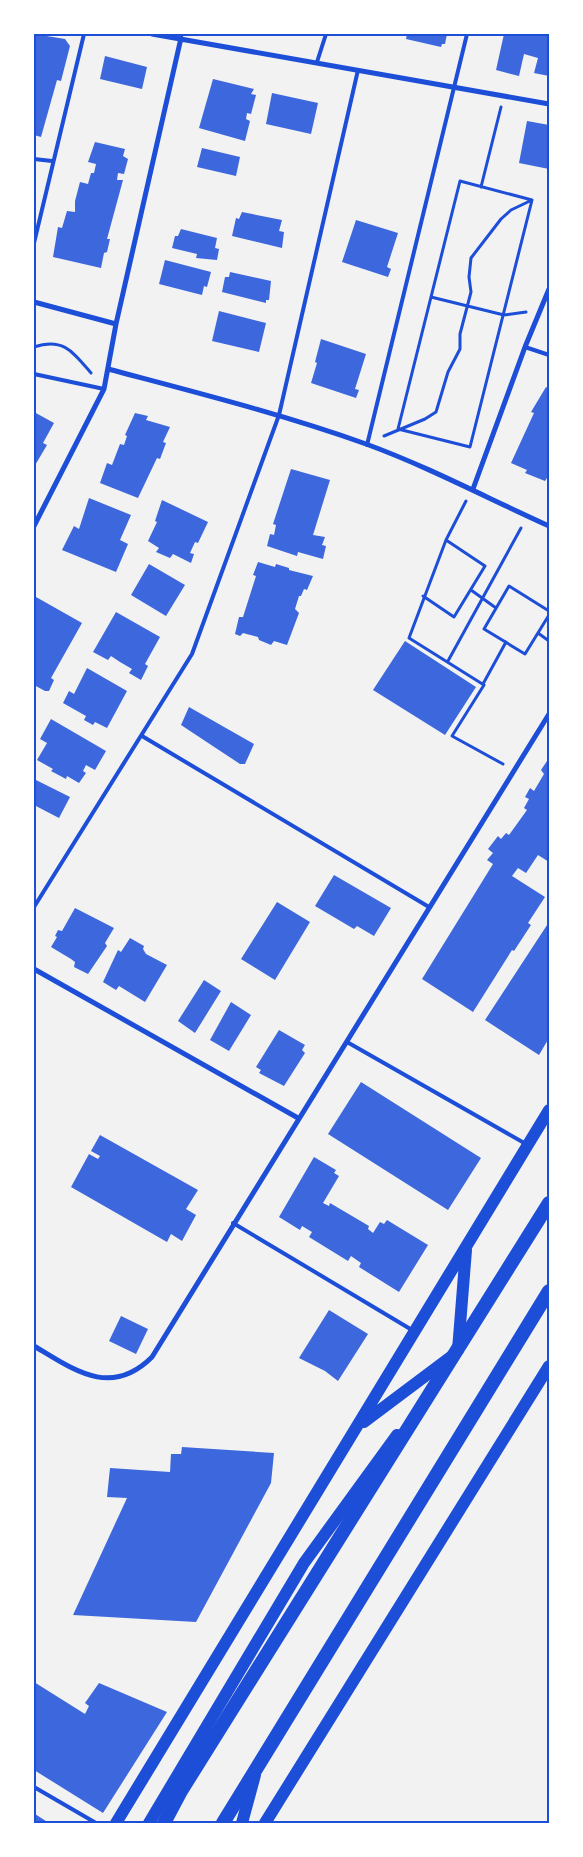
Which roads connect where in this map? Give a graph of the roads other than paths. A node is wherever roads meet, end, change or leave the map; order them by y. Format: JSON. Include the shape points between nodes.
{"nodes":[{"id":1,"x":84,"y":34,"type":"edge"},
{"id":2,"x":152,"y":34,"type":"edge"},
{"id":3,"x":326,"y":34,"type":"edge"},
{"id":4,"x":467,"y":34,"type":"edge"},
{"id":5,"x":181,"y":36,"type":"edge"},
{"id":6,"x":317,"y":62,"type":"junction"},
{"id":7,"x":358,"y":70,"type":"junction"},
{"id":8,"x":455,"y":87,"type":"junction"},
{"id":9,"x":549,"y":104,"type":"edge"},
{"id":10,"x":34,"y":159,"type":"edge"},
{"id":11,"x":52,"y":161,"type":"junction"},
{"id":12,"x":34,"y":243,"type":"edge"},
{"id":13,"x":549,"y":289,"type":"edge"},
{"id":14,"x":34,"y":302,"type":"edge"},
{"id":15,"x":116,"y":324,"type":"junction"},
{"id":16,"x":526,"y":347,"type":"junction"},
{"id":17,"x":549,"y":355,"type":"edge"},
{"id":18,"x":108,"y":369,"type":"junction"},
{"id":19,"x":34,"y":374,"type":"edge"},
{"id":20,"x":104,"y":389,"type":"junction"},
{"id":21,"x":279,"y":415,"type":"junction"},
{"id":22,"x":368,"y":445,"type":"junction"},
{"id":23,"x":473,"y":489,"type":"junction"},
{"id":24,"x":34,"y":526,"type":"edge"},
{"id":25,"x":549,"y":526,"type":"edge"},
{"id":26,"x":549,"y":714,"type":"edge"},
{"id":27,"x":142,"y":736,"type":"junction"},
{"id":28,"x":34,"y":907,"type":"edge"},
{"id":29,"x":429,"y":907,"type":"junction"},
{"id":30,"x":34,"y":969,"type":"edge"},
{"id":31,"x":347,"y":1042,"type":"junction"},
{"id":32,"x":549,"y":1110,"type":"edge"},
{"id":33,"x":298,"y":1118,"type":"junction"},
{"id":34,"x":528,"y":1145,"type":"junction"},
{"id":35,"x":549,"y":1203,"type":"edge"},
{"id":36,"x":233,"y":1223,"type":"junction"},
{"id":37,"x":466,"y":1247,"type":"junction"},
{"id":38,"x":549,"y":1291,"type":"edge"},
{"id":39,"x":416,"y":1332,"type":"junction"},
{"id":40,"x":34,"y":1346,"type":"edge"},
{"id":41,"x":458,"y":1351,"type":"junction"},
{"id":42,"x":549,"y":1366,"type":"edge"},
{"id":43,"x":357,"y":1427,"type":"junction"},
{"id":44,"x":258,"y":1764,"type":"junction"},
{"id":45,"x":34,"y":1787,"type":"edge"},
{"id":46,"x":225,"y":1820,"type":"edge"},
{"id":47,"x":96,"y":1823,"type":"edge"},
{"id":48,"x":116,"y":1823,"type":"edge"},
{"id":49,"x":149,"y":1823,"type":"edge"},
{"id":50,"x":164,"y":1823,"type":"edge"},
{"id":51,"x":242,"y":1823,"type":"edge"},
{"id":52,"x":265,"y":1823,"type":"edge"}],
"edges":[{"from":1,"to":11,"type":"lane"},
{"from":2,"to":5,"type":"street"},
{"from":3,"to":6,"type":"lane"},
{"from":4,"to":8,"type":"lane"},
{"from":5,"to":6,"type":"street"},
{"from":5,"to":15,"type":"street"},
{"from":6,"to":7,"type":"street"},
{"from":7,"to":8,"type":"street"},
{"from":7,"to":21,"type":"lane"},
{"from":8,"to":9,"type":"street"},
{"from":8,"to":22,"type":"lane"},
{"from":10,"to":11,"type":"lane"},
{"from":11,"to":12,"type":"lane"},
{"from":13,"to":16,"type":"street"},
{"from":14,"to":15,"type":"street"},
{"from":15,"to":18,"type":"street"},
{"from":16,"to":17,"type":"lane"},
{"from":16,"to":23,"type":"street"},
{"from":18,"to":20,"type":"street"},
{"from":18,"to":21,"type":"street"},
{"from":19,"to":20,"type":"lane"},
{"from":20,"to":24,"type":"street"},
{"from":21,"to":22,"type":"street"},
{"from":21,"to":27,"type":"lane","via":[[192,654]]},
{"from":22,"to":23,"type":"street"},
{"from":23,"to":25,"type":"street"},
{"from":26,"to":29,"type":"street"},
{"from":27,"to":28,"type":"lane"},
{"from":27,"to":29,"type":"lane"},
{"from":29,"to":31,"type":"street"},
{"from":30,"to":33,"type":"street"},
{"from":31,"to":33,"type":"street"},
{"from":31,"to":34,"type":"lane"},
{"from":32,"to":34,"type":"main road"},
{"from":33,"to":36,"type":"street"},
{"from":34,"to":37,"type":"main road"},
{"from":35,"to":41,"type":"highway"},
{"from":36,"to":39,"type":"lane"},
{"from":36,"to":40,"type":"street","via":[[152,1357],[131,1373],[106,1379],[92,1377]]},
{"from":37,"to":39,"type":"main road"},
{"from":37,"to":41,"type":"main road"},
{"from":38,"to":44,"type":"highway"},
{"from":39,"to":43,"type":"main road"},
{"from":41,"to":43,"type":"main road"},
{"from":41,"to":49,"type":"main road","via":[[304,1563]]},
{"from":41,"to":50,"type":"highway"},
{"from":42,"to":52,"type":"main road"},
{"from":43,"to":48,"type":"main road"},
{"from":44,"to":46,"type":"highway"},
{"from":44,"to":51,"type":"main road"},
{"from":45,"to":47,"type":"lane"}]}
